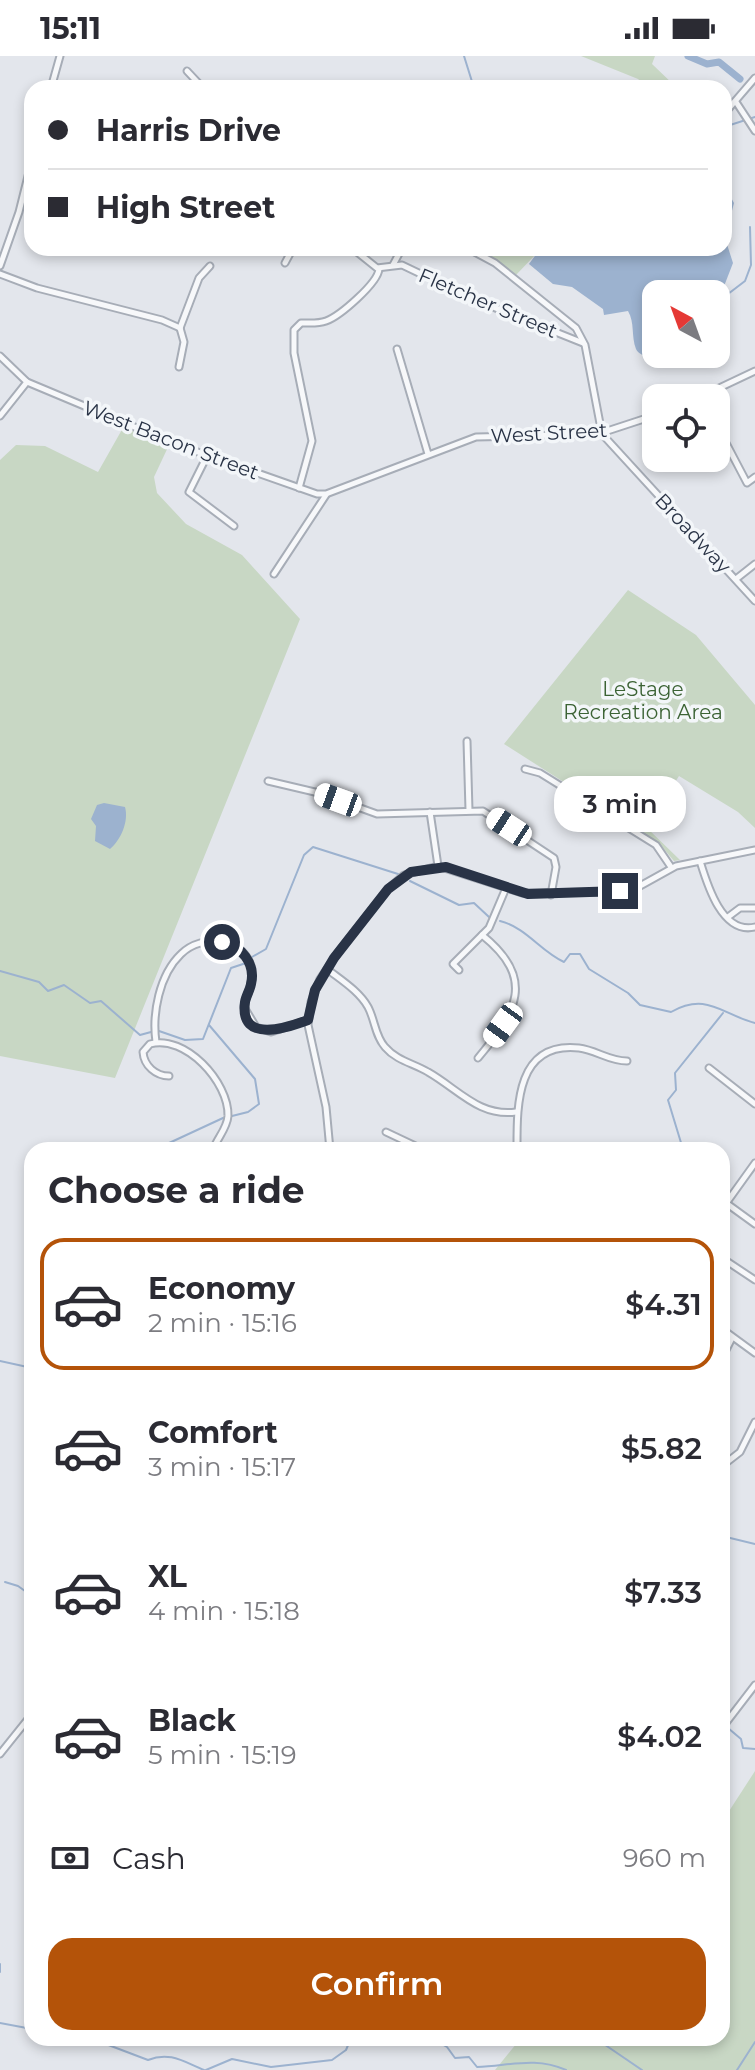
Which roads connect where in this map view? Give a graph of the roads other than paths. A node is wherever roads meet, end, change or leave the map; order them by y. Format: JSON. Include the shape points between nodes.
{"nodes":[{"id":1,"x":60,"y":56,"type":"edge"},
{"id":2,"x":187,"y":71,"type":"dead end"},
{"id":3,"x":53,"y":80,"type":"edge"},
{"id":4,"x":195,"y":80,"type":"edge"},
{"id":5,"x":751,"y":83,"type":"edge"},
{"id":6,"x":736,"y":102,"type":"junction"},
{"id":7,"x":732,"y":106,"type":"edge"},
{"id":8,"x":755,"y":131,"type":"edge"},
{"id":9,"x":24,"y":192,"type":"edge"},
{"id":10,"x":289,"y":256,"type":"edge"},
{"id":11,"x":362,"y":256,"type":"edge"},
{"id":12,"x":398,"y":256,"type":"edge"},
{"id":13,"x":482,"y":256,"type":"edge"},
{"id":14,"x":285,"y":263,"type":"dead end"},
{"id":15,"x":0,"y":266,"type":"edge"},
{"id":16,"x":210,"y":266,"type":"dead end"},
{"id":17,"x":392,"y":267,"type":"junction"},
{"id":18,"x":379,"y":269,"type":"junction"},
{"id":19,"x":0,"y":274,"type":"edge"},
{"id":20,"x":180,"y":328,"type":"junction"},
{"id":21,"x":584,"y":344,"type":"junction"},
{"id":22,"x":397,"y":349,"type":"dead end"},
{"id":23,"x":0,"y":356,"type":"edge"},
{"id":24,"x":179,"y":367,"type":"dead end"},
{"id":25,"x":755,"y":371,"type":"edge"},
{"id":26,"x":27,"y":382,"type":"junction"},
{"id":27,"x":729,"y":384,"type":"edge"},
{"id":28,"x":0,"y":416,"type":"edge"},
{"id":29,"x":642,"y":420,"type":"edge"},
{"id":30,"x":602,"y":434,"type":"junction"},
{"id":31,"x":730,"y":451,"type":"edge"},
{"id":32,"x":428,"y":454,"type":"junction"},
{"id":33,"x":207,"y":456,"type":"junction"},
{"id":34,"x":755,"y":477,"type":"edge"},
{"id":35,"x":299,"y":488,"type":"junction"},
{"id":36,"x":326,"y":494,"type":"junction"},
{"id":37,"x":234,"y":526,"type":"dead end"},
{"id":38,"x":755,"y":564,"type":"edge"},
{"id":39,"x":274,"y":574,"type":"dead end"},
{"id":40,"x":736,"y":579,"type":"junction"},
{"id":41,"x":755,"y":601,"type":"edge"},
{"id":42,"x":467,"y":741,"type":"dead end"},
{"id":43,"x":525,"y":769,"type":"dead end"},
{"id":44,"x":268,"y":781,"type":"dead end"},
{"id":45,"x":469,"y":810,"type":"junction"},
{"id":46,"x":430,"y":812,"type":"junction"},
{"id":47,"x":755,"y":850,"type":"edge"},
{"id":48,"x":700,"y":861,"type":"junction"},
{"id":49,"x":438,"y":866,"type":"junction"},
{"id":50,"x":671,"y":867,"type":"junction"},
{"id":51,"x":506,"y":888,"type":"junction"},
{"id":52,"x":551,"y":895,"type":"junction"},
{"id":53,"x":755,"y":908,"type":"edge"},
{"id":54,"x":728,"y":917,"type":"junction"},
{"id":55,"x":755,"y":927,"type":"edge"},
{"id":56,"x":482,"y":935,"type":"junction"},
{"id":57,"x":327,"y":969,"type":"junction"},
{"id":58,"x":459,"y":970,"type":"dead end"},
{"id":59,"x":308,"y":1020,"type":"junction"},
{"id":60,"x":156,"y":1042,"type":"junction"},
{"id":61,"x":478,"y":1058,"type":"dead end"},
{"id":62,"x":627,"y":1061,"type":"dead end"},
{"id":63,"x":709,"y":1068,"type":"dead end"},
{"id":64,"x":169,"y":1076,"type":"dead end"},
{"id":65,"x":755,"y":1104,"type":"edge"},
{"id":66,"x":516,"y":1112,"type":"junction"},
{"id":67,"x":386,"y":1132,"type":"dead end"},
{"id":68,"x":217,"y":1142,"type":"edge"},
{"id":69,"x":329,"y":1142,"type":"edge"},
{"id":70,"x":407,"y":1142,"type":"edge"},
{"id":71,"x":517,"y":1142,"type":"edge"},
{"id":72,"x":754,"y":1168,"type":"edge"},
{"id":73,"x":730,"y":1198,"type":"edge"},
{"id":74,"x":730,"y":1209,"type":"edge"},
{"id":75,"x":755,"y":1224,"type":"edge"},
{"id":76,"x":730,"y":1263,"type":"edge"},
{"id":77,"x":755,"y":1280,"type":"edge"},
{"id":78,"x":732,"y":1337,"type":"joint"},
{"id":79,"x":730,"y":1341,"type":"edge"},
{"id":80,"x":755,"y":1353,"type":"edge"},
{"id":81,"x":755,"y":1422,"type":"edge"},
{"id":82,"x":730,"y":1460,"type":"edge"},
{"id":83,"x":755,"y":1685,"type":"edge"},
{"id":84,"x":730,"y":1718,"type":"edge"},
{"id":85,"x":24,"y":1724,"type":"edge"},
{"id":86,"x":0,"y":1754,"type":"edge"}],
"edges":[{"from":1,"to":3,"type":"street"},
{"from":2,"to":4,"type":"street"},
{"from":5,"to":6,"type":"street"},
{"from":6,"to":7,"type":"street"},
{"from":6,"to":8,"type":"street"},
{"from":9,"to":15,"type":"street"},
{"from":10,"to":14,"type":"street"},
{"from":11,"to":18,"type":"street"},
{"from":12,"to":17,"type":"street"},
{"from":13,"to":21,"type":"street","via":[[576,328]]},
{"from":16,"to":20,"type":"street","via":[[199,278]]},
{"from":17,"to":18,"type":"street","name":"Fletcher Street"},
{"from":17,"to":21,"type":"street","name":"Fletcher Street","via":[[402,265]]},
{"from":18,"to":35,"type":"street","via":[[377,279],[335,317],[297,325],[293,334],[312,441]]},
{"from":19,"to":20,"type":"street"},
{"from":20,"to":24,"type":"street","via":[[184,342]]},
{"from":21,"to":30,"type":"street"},
{"from":22,"to":32,"type":"street"},
{"from":23,"to":26,"type":"street","name":"West Bacon Street"},
{"from":25,"to":27,"type":"street"},
{"from":26,"to":28,"type":"street"},
{"from":26,"to":33,"type":"street","name":"West Bacon Street"},
{"from":29,"to":30,"type":"street","name":"West Street"},
{"from":30,"to":32,"type":"street","name":"West Street","via":[[483,436]]},
{"from":30,"to":40,"type":"street","name":"Broadway"},
{"from":31,"to":34,"type":"street","via":[[747,483]]},
{"from":32,"to":36,"type":"street","name":"West Street"},
{"from":33,"to":35,"type":"street","name":"West Bacon Street"},
{"from":33,"to":37,"type":"street","via":[[189,492]]},
{"from":35,"to":36,"type":"street","name":"West Bacon Street"},
{"from":36,"to":39,"type":"street"},
{"from":38,"to":40,"type":"street"},
{"from":40,"to":41,"type":"street","name":"Broadway"},
{"from":42,"to":45,"type":"street"},
{"from":43,"to":50,"type":"street","via":[[536,770],[656,845]]},
{"from":44,"to":46,"type":"street","via":[[372,813]]},
{"from":45,"to":46,"type":"street"},
{"from":45,"to":52,"type":"street","via":[[487,813],[550,854],[556,867]]},
{"from":46,"to":49,"type":"street"},
{"from":47,"to":48,"type":"street"},
{"from":48,"to":50,"type":"street"},
{"from":48,"to":54,"type":"street","via":[[713,900]]},
{"from":49,"to":51,"type":"street"},
{"from":49,"to":57,"type":"street","via":[[411,872],[393,884]]},
{"from":50,"to":52,"type":"street","via":[[627,890]]},
{"from":51,"to":52,"type":"street"},
{"from":51,"to":56,"type":"street","via":[[495,919]]},
{"from":53,"to":54,"type":"street","via":[[740,908]]},
{"from":54,"to":55,"type":"street","via":[[743,927]]},
{"from":56,"to":58,"type":"street","via":[[453,964]]},
{"from":56,"to":61,"type":"street","via":[[508,960],[517,991],[509,1017]]},
{"from":57,"to":59,"type":"street"},
{"from":57,"to":66,"type":"street","via":[[360,996],[390,1053],[472,1103],[496,1112]]},
{"from":59,"to":60,"type":"street","via":[[271,1032],[256,1027],[244,1007],[252,981],[248,960],[233,945],[205,941],[185,950],[171,968],[154,1014]]},
{"from":59,"to":69,"type":"street"},
{"from":60,"to":64,"type":"street","via":[[145,1049],[144,1059],[156,1073]]},
{"from":60,"to":68,"type":"street","via":[[191,1052],[222,1093],[227,1119]]},
{"from":62,"to":66,"type":"street","via":[[581,1048],[549,1054],[526,1073]]},
{"from":63,"to":65,"type":"street"},
{"from":66,"to":71,"type":"street"},
{"from":67,"to":70,"type":"street"},
{"from":72,"to":73,"type":"street"},
{"from":74,"to":75,"type":"street"},
{"from":76,"to":77,"type":"street"},
{"from":78,"to":79,"type":"street"},
{"from":78,"to":80,"type":"street"},
{"from":81,"to":82,"type":"street","via":[[740,1452]]},
{"from":83,"to":84,"type":"street"},
{"from":85,"to":86,"type":"street"}]}
